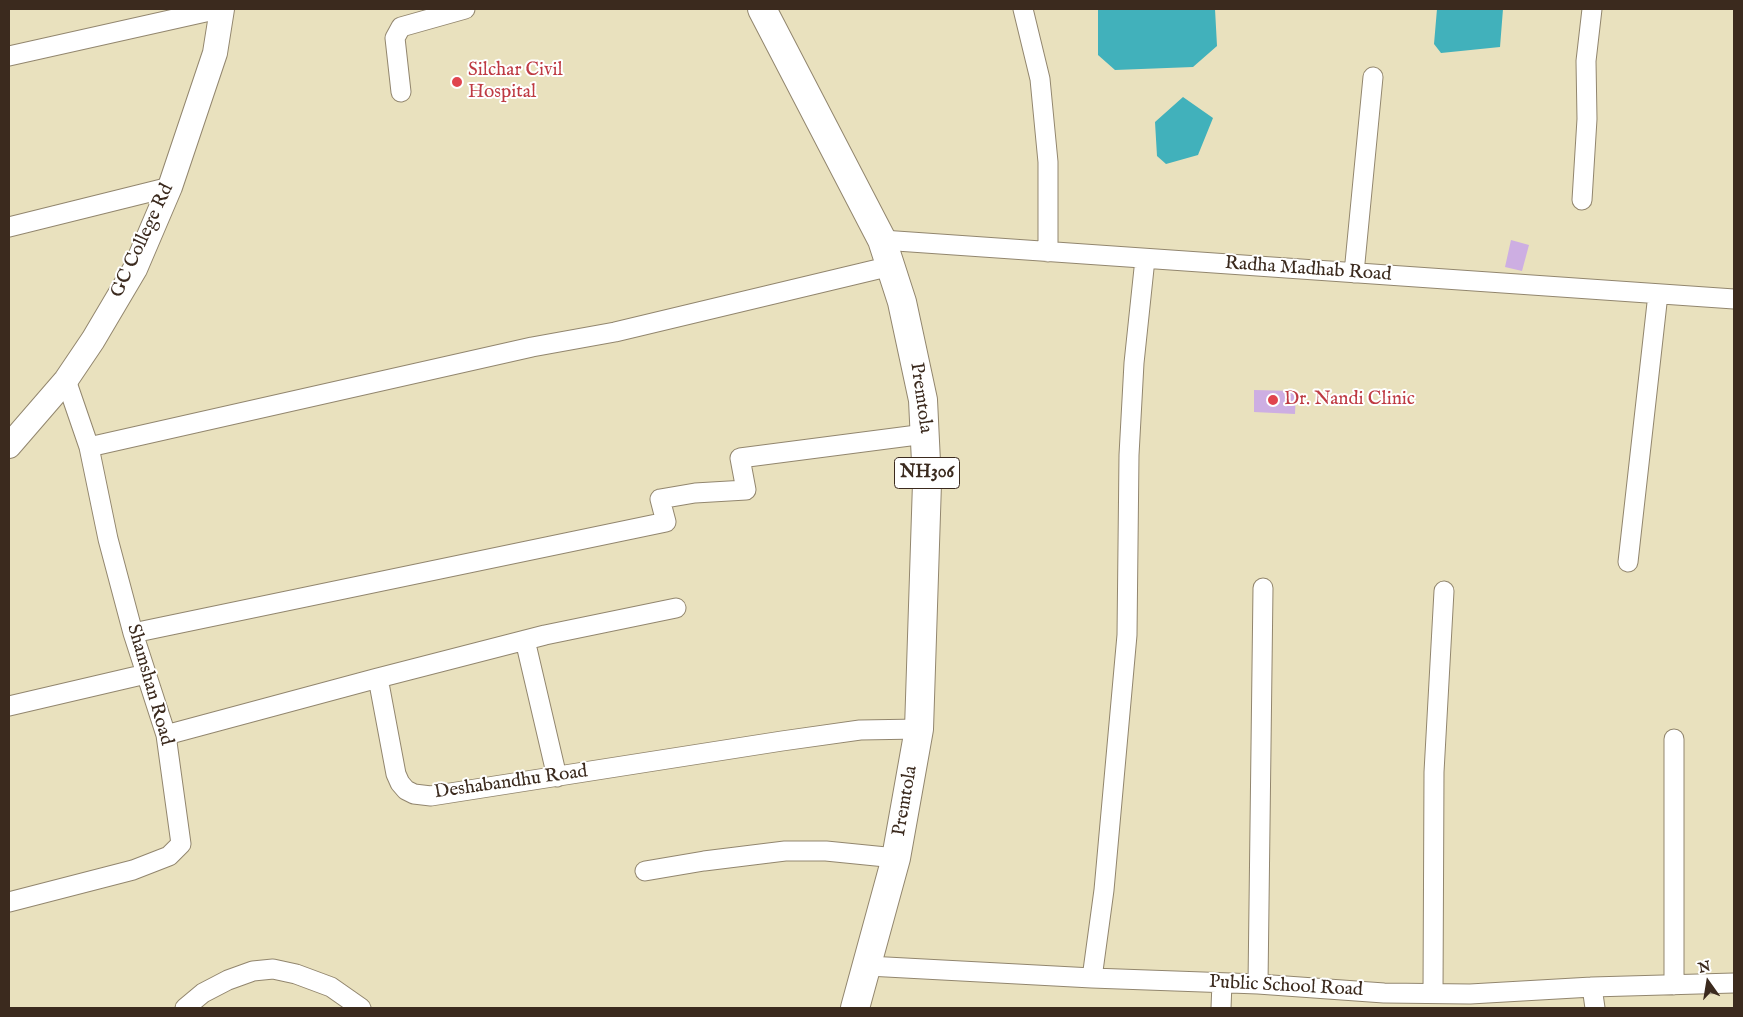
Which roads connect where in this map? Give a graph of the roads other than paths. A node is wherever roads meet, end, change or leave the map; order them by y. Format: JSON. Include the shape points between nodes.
{"nodes":[{"id":1,"x":221,"y":9,"type":"edge"},
{"id":2,"x":465,"y":9,"type":"edge"},
{"id":3,"x":762,"y":9,"type":"edge"},
{"id":4,"x":1023,"y":9,"type":"edge"},
{"id":5,"x":1592,"y":9,"type":"edge"},
{"id":6,"x":9,"y":56,"type":"edge"},
{"id":7,"x":1373,"y":77,"type":"dead end"},
{"id":8,"x":402,"y":92,"type":"dead end"},
{"id":9,"x":170,"y":187,"type":"junction"},
{"id":10,"x":1582,"y":200,"type":"dead end"},
{"id":11,"x":9,"y":226,"type":"edge"},
{"id":12,"x":882,"y":240,"type":"junction"},
{"id":13,"x":1048,"y":252,"type":"junction"},
{"id":14,"x":1146,"y":258,"type":"junction"},
{"id":15,"x":891,"y":266,"type":"junction"},
{"id":16,"x":1354,"y":273,"type":"junction"},
{"id":17,"x":1658,"y":294,"type":"junction"},
{"id":18,"x":1734,"y":299,"type":"edge"},
{"id":19,"x":66,"y":380,"type":"junction"},
{"id":20,"x":925,"y":434,"type":"junction"},
{"id":21,"x":9,"y":446,"type":"edge"},
{"id":22,"x":89,"y":447,"type":"junction"},
{"id":23,"x":1628,"y":562,"type":"dead end"},
{"id":24,"x":1263,"y":588,"type":"dead end"},
{"id":25,"x":1444,"y":591,"type":"dead end"},
{"id":26,"x":676,"y":608,"type":"dead end"},
{"id":27,"x":133,"y":633,"type":"junction"},
{"id":28,"x":525,"y":640,"type":"junction"},
{"id":29,"x":146,"y":674,"type":"junction"},
{"id":30,"x":378,"y":678,"type":"junction"},
{"id":31,"x":9,"y":706,"type":"edge"},
{"id":32,"x":919,"y":729,"type":"junction"},
{"id":33,"x":166,"y":735,"type":"junction"},
{"id":34,"x":1674,"y":739,"type":"dead end"},
{"id":35,"x":557,"y":777,"type":"junction"},
{"id":36,"x":896,"y":858,"type":"junction"},
{"id":37,"x":645,"y":871,"type":"dead end"},
{"id":38,"x":9,"y":902,"type":"edge"},
{"id":39,"x":868,"y":966,"type":"junction"},
{"id":40,"x":1092,"y":978,"type":"junction"},
{"id":41,"x":1222,"y":983,"type":"junction"},
{"id":42,"x":1734,"y":983,"type":"edge"},
{"id":43,"x":1258,"y":984,"type":"junction"},
{"id":44,"x":1674,"y":985,"type":"junction"},
{"id":45,"x":1592,"y":987,"type":"junction"},
{"id":46,"x":1433,"y":992,"type":"junction"},
{"id":47,"x":1337,"y":1000,"type":"edge"},
{"id":48,"x":1470,"y":1001,"type":"edge"},
{"id":49,"x":185,"y":1008,"type":"edge"},
{"id":50,"x":361,"y":1008,"type":"edge"},
{"id":51,"x":855,"y":1008,"type":"edge"},
{"id":52,"x":1221,"y":1008,"type":"edge"},
{"id":53,"x":1595,"y":1008,"type":"edge"}],
"edges":[{"from":1,"to":6,"type":"street"},
{"from":1,"to":9,"type":"main road","name":"GC College Rd","via":[[215,53]]},
{"from":2,"to":8,"type":"street","via":[[401,27],[395,38]]},
{"from":3,"to":12,"type":"highway","name":"Premtola","number":"NH306"},
{"from":4,"to":13,"type":"street","via":[[1040,79],[1048,162]]},
{"from":5,"to":10,"type":"street","via":[[1586,61],[1587,119]]},
{"from":7,"to":16,"type":"street"},
{"from":9,"to":11,"type":"street"},
{"from":9,"to":19,"type":"main road","name":"GC College Rd","via":[[134,268]]},
{"from":12,"to":13,"type":"street","name":"Radha Madhab Road"},
{"from":12,"to":15,"type":"highway","name":"Premtola","number":"NH306"},
{"from":13,"to":14,"type":"street","name":"Radha Madhab Road"},
{"from":14,"to":16,"type":"street","name":"Radha Madhab Road"},
{"from":14,"to":40,"type":"street","via":[[1134,363],[1129,455],[1127,635],[1105,880]]},
{"from":15,"to":20,"type":"highway","name":"Premtola","number":"NH306","via":[[918,374]]},
{"from":15,"to":22,"type":"street","via":[[615,332],[532,347]]},
{"from":16,"to":17,"type":"street","name":"Radha Madhab Road"},
{"from":17,"to":18,"type":"street","name":"Radha Madhab Road"},
{"from":17,"to":23,"type":"street"},
{"from":19,"to":21,"type":"main road","name":"GC College Rd"},
{"from":19,"to":22,"type":"street","name":"Shamshan Road"},
{"from":20,"to":27,"type":"street","via":[[740,458],[746,490],[660,499],[666,522]]},
{"from":20,"to":32,"type":"highway","name":"Premtola","number":"NH306","via":[[926,569]]},
{"from":22,"to":27,"type":"street","name":"Shamshan Road","via":[[108,540]]},
{"from":24,"to":43,"type":"street"},
{"from":25,"to":46,"type":"street","via":[[1434,772]]},
{"from":26,"to":28,"type":"street"},
{"from":27,"to":29,"type":"street","name":"Shamshan Road"},
{"from":28,"to":30,"type":"street"},
{"from":28,"to":35,"type":"street"},
{"from":29,"to":31,"type":"street"},
{"from":29,"to":33,"type":"street","name":"Shamshan Road"},
{"from":30,"to":33,"type":"street"},
{"from":30,"to":35,"type":"street","name":"Deshabandhu Road","via":[[396,774],[406,790],[431,796]]},
{"from":32,"to":35,"type":"street","name":"Deshabandhu Road","via":[[850,732]]},
{"from":32,"to":36,"type":"highway","name":"Premtola","number":"NH306"},
{"from":33,"to":38,"type":"street","name":"Shamshan Road","via":[[181,844],[176,851],[133,870]]},
{"from":34,"to":44,"type":"street"},
{"from":36,"to":37,"type":"street","via":[[826,851],[785,851]]},
{"from":36,"to":39,"type":"highway","name":"Premtola","number":"NH306"},
{"from":39,"to":40,"type":"street","name":"Public School Road"},
{"from":39,"to":51,"type":"highway","number":"NH306"},
{"from":40,"to":41,"type":"street","name":"Public School Road"},
{"from":41,"to":43,"type":"street","name":"Public School Road"},
{"from":41,"to":52,"type":"street"},
{"from":42,"to":44,"type":"street","name":"Public School Road"},
{"from":43,"to":47,"type":"street","name":"Public School Road"},
{"from":44,"to":45,"type":"street","name":"Public School Road"},
{"from":45,"to":48,"type":"street","name":"Public School Road"},
{"from":45,"to":53,"type":"street"},
{"from":46,"to":47,"type":"street","name":"Public School Road"},
{"from":46,"to":48,"type":"street","name":"Public School Road"},
{"from":49,"to":50,"type":"street","via":[[203,993],[228,980],[253,971],[273,969],[331,987]]}]}
